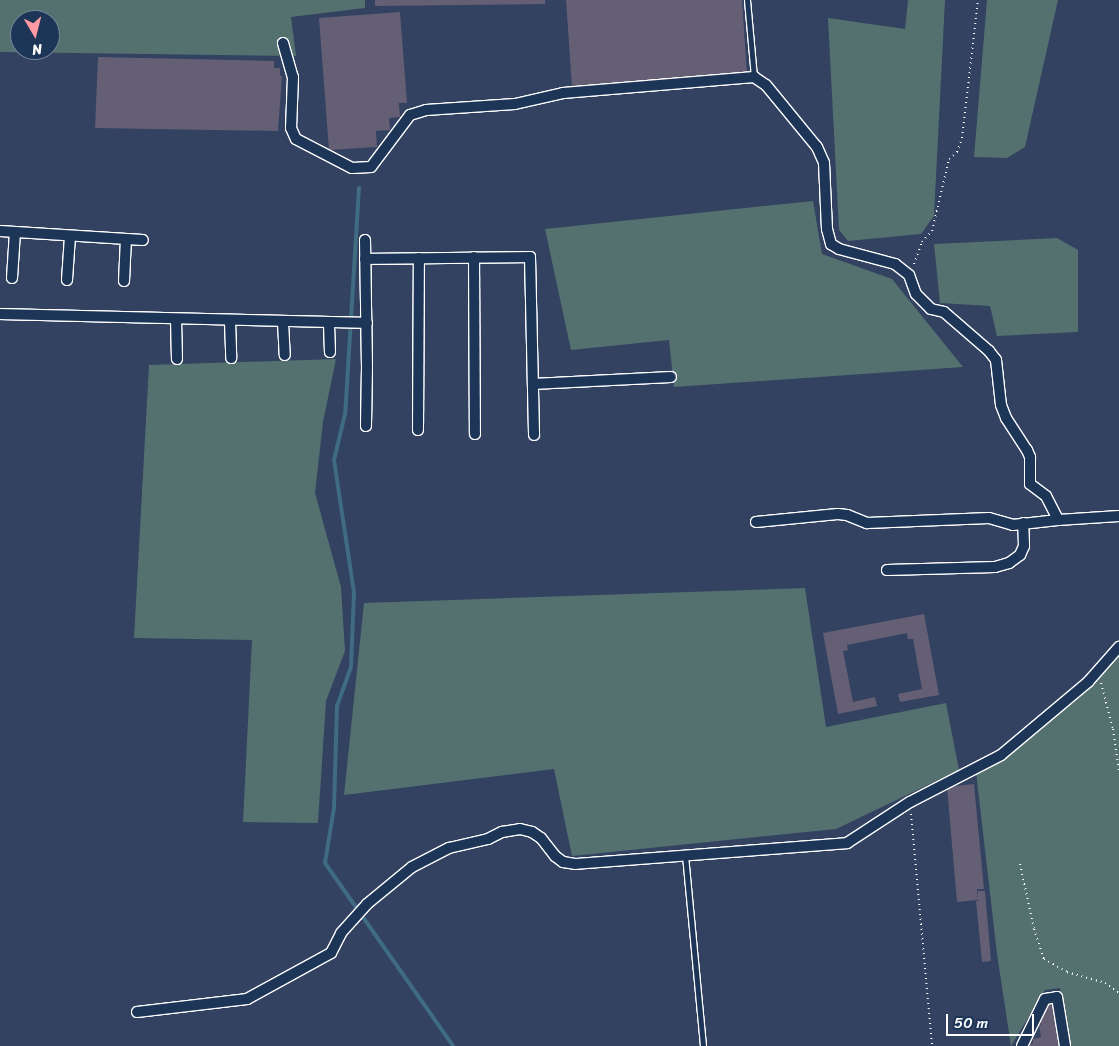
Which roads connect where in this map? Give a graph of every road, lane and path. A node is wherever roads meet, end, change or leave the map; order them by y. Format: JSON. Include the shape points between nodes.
{"nodes":[{"id":1,"x":747,"y":0,"type":"edge"},
{"id":2,"x":978,"y":0,"type":"edge"},
{"id":3,"x":283,"y":43,"type":"dead end"},
{"id":4,"x":754,"y":77,"type":"junction"},
{"id":5,"x":0,"y":231,"type":"edge"},
{"id":6,"x":15,"y":232,"type":"junction"},
{"id":7,"x":70,"y":236,"type":"junction"},
{"id":8,"x":126,"y":239,"type":"junction"},
{"id":9,"x":143,"y":240,"type":"dead end"},
{"id":10,"x":365,"y":240,"type":"dead end"},
{"id":11,"x":474,"y":257,"type":"junction"},
{"id":12,"x":419,"y":258,"type":"junction"},
{"id":13,"x":365,"y":259,"type":"junction"},
{"id":14,"x":909,"y":275,"type":"junction"},
{"id":15,"x":12,"y":278,"type":"dead end"},
{"id":16,"x":67,"y":280,"type":"dead end"},
{"id":17,"x":124,"y":281,"type":"dead end"},
{"id":18,"x":0,"y":314,"type":"edge"},
{"id":19,"x":176,"y":320,"type":"junction"},
{"id":20,"x":230,"y":321,"type":"junction"},
{"id":21,"x":283,"y":322,"type":"junction"},
{"id":22,"x":366,"y":323,"type":"junction"},
{"id":23,"x":329,"y":324,"type":"junction"},
{"id":24,"x":330,"y":352,"type":"dead end"},
{"id":25,"x":285,"y":355,"type":"dead end"},
{"id":26,"x":231,"y":358,"type":"dead end"},
{"id":27,"x":177,"y":359,"type":"dead end"},
{"id":28,"x":671,"y":377,"type":"dead end"},
{"id":29,"x":533,"y":384,"type":"junction"},
{"id":30,"x":366,"y":426,"type":"dead end"},
{"id":31,"x":418,"y":430,"type":"dead end"},
{"id":32,"x":474,"y":434,"type":"dead end"},
{"id":33,"x":534,"y":435,"type":"dead end"},
{"id":34,"x":1119,"y":516,"type":"edge"},
{"id":35,"x":1058,"y":520,"type":"junction"},
{"id":36,"x":756,"y":522,"type":"dead end"},
{"id":37,"x":1023,"y":523,"type":"junction"},
{"id":38,"x":887,"y":570,"type":"dead end"},
{"id":39,"x":1119,"y":647,"type":"edge"},
{"id":40,"x":1098,"y":672,"type":"junction"},
{"id":41,"x":1119,"y":771,"type":"edge"},
{"id":42,"x":910,"y":802,"type":"junction"},
{"id":43,"x":685,"y":855,"type":"junction"},
{"id":44,"x":1020,"y":864,"type":"dead end"},
{"id":45,"x":1119,"y":994,"type":"edge"},
{"id":46,"x":137,"y":1012,"type":"dead end"},
{"id":47,"x":703,"y":1046,"type":"edge"},
{"id":48,"x":932,"y":1046,"type":"edge"},
{"id":49,"x":1022,"y":1046,"type":"edge"},
{"id":50,"x":1065,"y":1046,"type":"edge"}],
"edges":[{"from":1,"to":4,"type":"lane"},
{"from":2,"to":14,"type":"path","via":[[962,138],[957,152],[949,159],[932,231],[922,242]]},
{"from":3,"to":4,"type":"street","via":[[293,77],[292,128],[296,139],[352,168],[371,167],[410,115],[426,110],[515,104],[563,93]]},
{"from":4,"to":14,"type":"street","via":[[766,85],[817,147],[824,163],[827,229],[831,244],[895,264]]},
{"from":5,"to":6,"type":"street"},
{"from":6,"to":7,"type":"street"},
{"from":6,"to":15,"type":"street"},
{"from":7,"to":8,"type":"street"},
{"from":7,"to":16,"type":"street"},
{"from":8,"to":9,"type":"street"},
{"from":8,"to":17,"type":"street"},
{"from":10,"to":13,"type":"street"},
{"from":11,"to":12,"type":"street"},
{"from":11,"to":29,"type":"street","via":[[530,256]]},
{"from":11,"to":32,"type":"street"},
{"from":12,"to":13,"type":"street"},
{"from":12,"to":31,"type":"street"},
{"from":13,"to":22,"type":"street"},
{"from":14,"to":35,"type":"street","via":[[916,294],[930,309],[944,312],[996,360],[1001,405],[1030,457],[1030,484],[1046,496]]},
{"from":18,"to":19,"type":"street"},
{"from":19,"to":20,"type":"street"},
{"from":19,"to":27,"type":"street"},
{"from":20,"to":21,"type":"street"},
{"from":20,"to":26,"type":"street"},
{"from":21,"to":23,"type":"street"},
{"from":21,"to":25,"type":"street"},
{"from":22,"to":23,"type":"street"},
{"from":22,"to":30,"type":"street"},
{"from":23,"to":24,"type":"street"},
{"from":28,"to":29,"type":"street"},
{"from":29,"to":33,"type":"street"},
{"from":34,"to":35,"type":"street"},
{"from":35,"to":37,"type":"street"},
{"from":36,"to":37,"type":"street","via":[[847,514],[867,523],[989,518],[1013,525]]},
{"from":37,"to":38,"type":"street","via":[[1024,546],[1020,555],[1009,563],[996,567]]},
{"from":39,"to":40,"type":"street"},
{"from":40,"to":41,"type":"path"},
{"from":40,"to":42,"type":"street","via":[[1001,755]]},
{"from":42,"to":43,"type":"street","via":[[847,843]]},
{"from":42,"to":48,"type":"path"},
{"from":43,"to":46,"type":"street","via":[[574,864],[554,856],[541,838],[532,832],[520,829],[502,832],[488,839],[449,848],[412,867],[367,904],[341,933],[330,953],[247,999]]},
{"from":43,"to":47,"type":"lane"},
{"from":44,"to":45,"type":"path","via":[[1044,959],[1066,972],[1105,983]]},
{"from":49,"to":50,"type":"street","via":[[1045,999],[1057,997]]}]}
